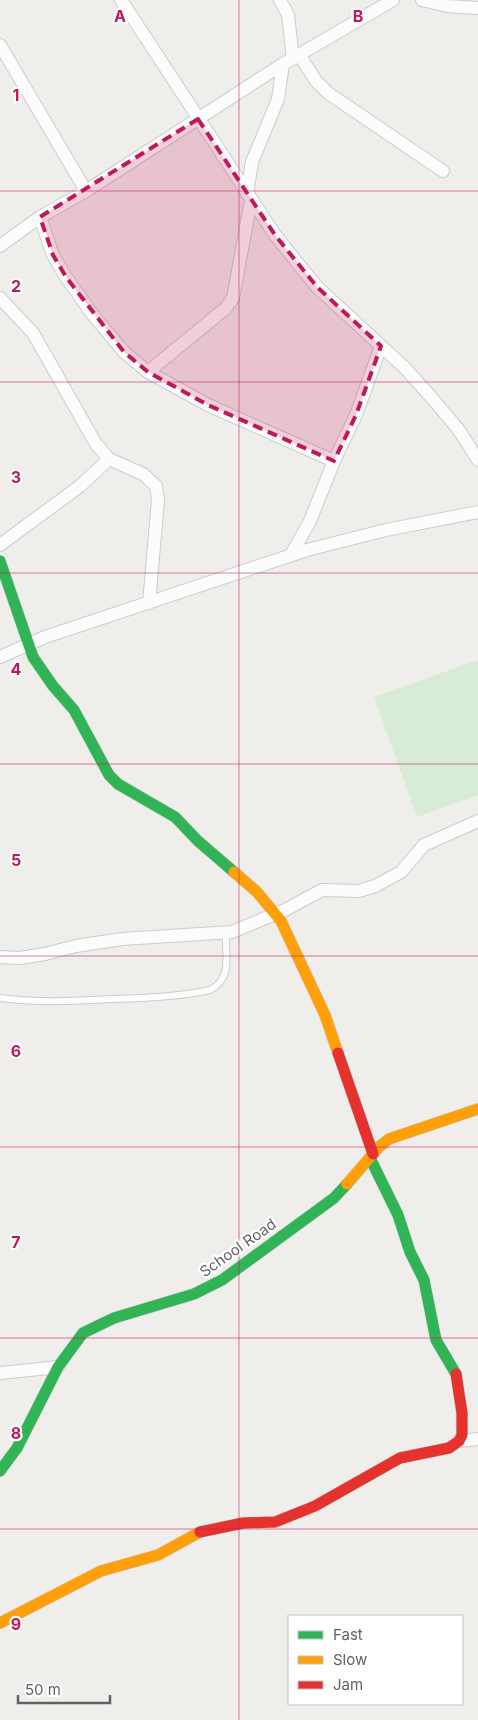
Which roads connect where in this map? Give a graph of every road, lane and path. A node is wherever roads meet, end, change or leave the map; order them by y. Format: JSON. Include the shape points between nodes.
{"nodes":[{"id":1,"x":120,"y":0,"type":"edge"},
{"id":2,"x":280,"y":0,"type":"edge"},
{"id":3,"x":393,"y":0,"type":"edge"},
{"id":4,"x":422,"y":0,"type":"edge"},
{"id":5,"x":478,"y":8,"type":"edge"},
{"id":6,"x":0,"y":45,"type":"edge"},
{"id":7,"x":292,"y":60,"type":"junction"},
{"id":8,"x":198,"y":119,"type":"junction"},
{"id":9,"x":443,"y":171,"type":"dead end"},
{"id":10,"x":86,"y":191,"type":"junction"},
{"id":11,"x":249,"y":197,"type":"junction"},
{"id":12,"x":40,"y":217,"type":"junction"},
{"id":13,"x":0,"y":246,"type":"edge"},
{"id":14,"x":0,"y":298,"type":"edge"},
{"id":15,"x":381,"y":346,"type":"junction"},
{"id":16,"x":148,"y":372,"type":"junction"},
{"id":17,"x":109,"y":459,"type":"junction"},
{"id":18,"x":478,"y":460,"type":"edge"},
{"id":19,"x":334,"y":461,"type":"junction"},
{"id":20,"x":478,"y":512,"type":"edge"},
{"id":21,"x":0,"y":544,"type":"edge"},
{"id":22,"x":291,"y":555,"type":"junction"},
{"id":23,"x":0,"y":561,"type":"edge"},
{"id":24,"x":149,"y":603,"type":"junction"},
{"id":25,"x":28,"y":644,"type":"junction"},
{"id":26,"x":0,"y":658,"type":"edge"},
{"id":27,"x":478,"y":820,"type":"edge"},
{"id":28,"x":276,"y":914,"type":"junction"},
{"id":29,"x":226,"y":934,"type":"junction"},
{"id":30,"x":0,"y":958,"type":"edge"},
{"id":31,"x":0,"y":998,"type":"edge"},
{"id":32,"x":478,"y":1109,"type":"edge"},
{"id":33,"x":371,"y":1156,"type":"junction"},
{"id":34,"x":58,"y":1367,"type":"junction"},
{"id":35,"x":0,"y":1373,"type":"edge"},
{"id":36,"x":478,"y":1439,"type":"edge"},
{"id":37,"x":459,"y":1441,"type":"junction"},
{"id":38,"x":0,"y":1470,"type":"edge"},
{"id":39,"x":0,"y":1623,"type":"edge"}],
"edges":[{"from":1,"to":8,"type":"street"},
{"from":2,"to":7,"type":"street","via":[[288,15]]},
{"from":3,"to":7,"type":"street"},
{"from":4,"to":5,"type":"street"},
{"from":6,"to":10,"type":"street"},
{"from":7,"to":8,"type":"street"},
{"from":7,"to":9,"type":"street","via":[[328,93]]},
{"from":7,"to":11,"type":"street","via":[[252,162]]},
{"from":8,"to":10,"type":"street"},
{"from":8,"to":11,"type":"street"},
{"from":10,"to":12,"type":"street"},
{"from":11,"to":15,"type":"street","via":[[317,287]]},
{"from":11,"to":16,"type":"street","via":[[233,298],[226,308]]},
{"from":12,"to":13,"type":"street"},
{"from":12,"to":16,"type":"street","via":[[53,256],[66,277],[124,352]]},
{"from":14,"to":17,"type":"street","via":[[33,333],[96,444]]},
{"from":15,"to":18,"type":"street","via":[[405,368],[458,429]]},
{"from":15,"to":19,"type":"street","via":[[356,415]]},
{"from":16,"to":19,"type":"street","via":[[208,405]]},
{"from":17,"to":21,"type":"street","via":[[80,486]]},
{"from":17,"to":24,"type":"street","via":[[143,474],[156,486],[158,500]]},
{"from":19,"to":22,"type":"street","via":[[310,521]]},
{"from":20,"to":22,"type":"street","via":[[353,537]]},
{"from":22,"to":24,"type":"street"},
{"from":23,"to":25,"type":"street"},
{"from":24,"to":25,"type":"street"},
{"from":25,"to":26,"type":"street"},
{"from":25,"to":28,"type":"street","via":[[37,665],[78,717],[109,775],[118,784],[175,817],[257,892]]},
{"from":27,"to":28,"type":"street","via":[[424,845],[400,872],[375,886],[360,891],[322,890]]},
{"from":28,"to":29,"type":"street"},
{"from":28,"to":33,"type":"street","via":[[325,1015]]},
{"from":29,"to":30,"type":"street","via":[[122,939],[20,958]]},
{"from":29,"to":31,"type":"lane","via":[[225,977],[210,990],[150,998],[78,1001]]},
{"from":32,"to":33,"type":"street","name":"School Road","via":[[389,1139]]},
{"from":33,"to":34,"type":"street","name":"School Road","via":[[334,1198],[229,1275],[194,1294],[97,1324],[83,1333]]},
{"from":33,"to":37,"type":"street","via":[[424,1280],[436,1340],[457,1375],[462,1413]]},
{"from":34,"to":35,"type":"street"},
{"from":34,"to":38,"type":"street","name":"School Road","via":[[17,1448]]},
{"from":36,"to":37,"type":"street"},
{"from":37,"to":39,"type":"street","via":[[450,1448],[400,1458],[316,1506],[275,1522],[243,1523],[202,1531],[158,1554],[101,1571],[23,1614]]}]}
